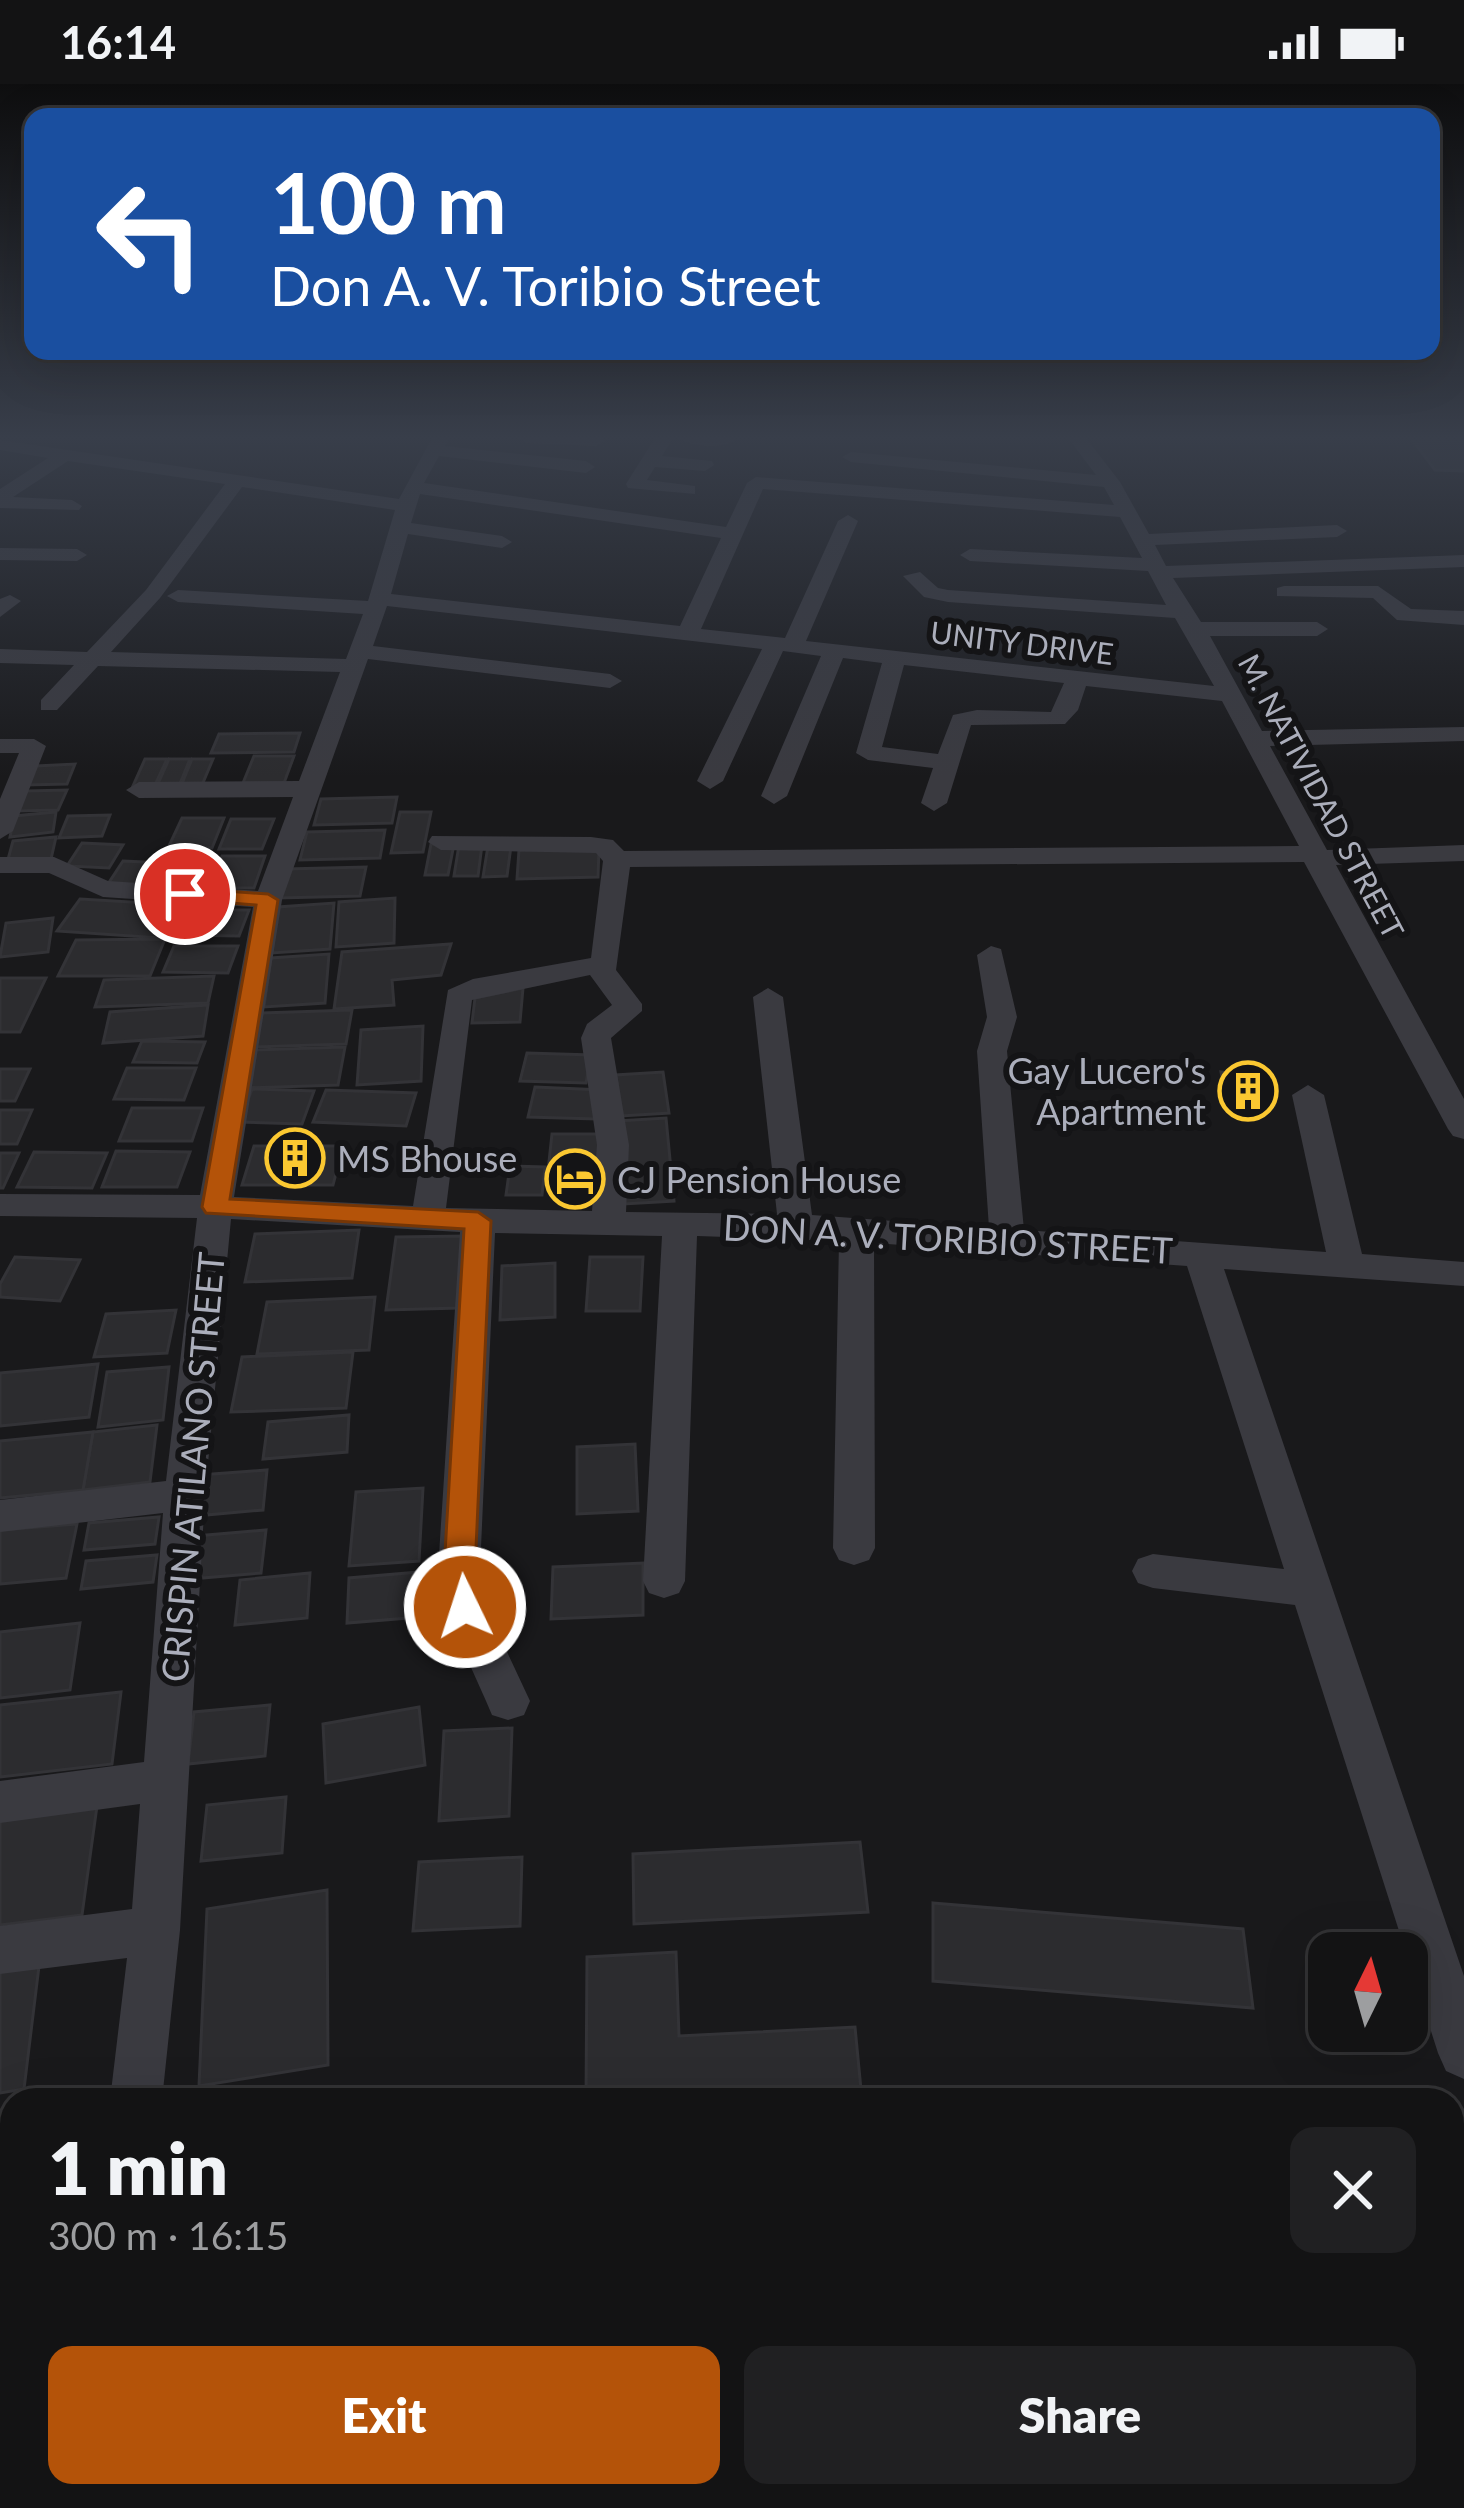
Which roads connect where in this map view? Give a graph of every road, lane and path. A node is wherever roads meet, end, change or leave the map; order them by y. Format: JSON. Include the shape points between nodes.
{"nodes":[{"id":1,"x":184,"y":551,"type":"edge"},
{"id":2,"x":393,"y":551,"type":"edge"},
{"id":3,"x":723,"y":551,"type":"edge"},
{"id":4,"x":832,"y":551,"type":"edge"},
{"id":5,"x":1148,"y":551,"type":"edge"},
{"id":6,"x":0,"y":554,"type":"edge"},
{"id":7,"x":76,"y":555,"type":"dead end"},
{"id":8,"x":970,"y":555,"type":"dead end"},
{"id":9,"x":1464,"y":561,"type":"edge"},
{"id":10,"x":913,"y":576,"type":"dead end"},
{"id":11,"x":1173,"y":594,"type":"junction"},
{"id":12,"x":178,"y":596,"type":"dead end"},
{"id":13,"x":377,"y":604,"type":"junction"},
{"id":14,"x":1464,"y":618,"type":"edge"},
{"id":15,"x":1317,"y":629,"type":"dead end"},
{"id":16,"x":688,"y":633,"type":"junction"},
{"id":17,"x":784,"y":644,"type":"junction"},
{"id":18,"x":835,"y":650,"type":"junction"},
{"id":19,"x":0,"y":656,"type":"edge"},
{"id":20,"x":896,"y":657,"type":"junction"},
{"id":21,"x":356,"y":658,"type":"junction"},
{"id":22,"x":92,"y":659,"type":"junction"},
{"id":23,"x":1076,"y":679,"type":"junction"},
{"id":24,"x":610,"y":681,"type":"dead end"},
{"id":25,"x":1229,"y":695,"type":"junction"},
{"id":26,"x":50,"y":705,"type":"dead end"},
{"id":27,"x":1464,"y":734,"type":"edge"},
{"id":28,"x":1252,"y":739,"type":"junction"},
{"id":29,"x":0,"y":746,"type":"edge"},
{"id":30,"x":946,"y":762,"type":"junction"},
{"id":31,"x":710,"y":781,"type":"dead end"},
{"id":32,"x":308,"y":789,"type":"junction"},
{"id":33,"x":139,"y":790,"type":"dead end"},
{"id":34,"x":774,"y":796,"type":"dead end"},
{"id":35,"x":7,"y":799,"type":"edge"},
{"id":36,"x":934,"y":803,"type":"dead end"},
{"id":37,"x":0,"y":831,"type":"edge"},
{"id":38,"x":442,"y":842,"type":"dead end"},
{"id":39,"x":1464,"y":853,"type":"edge"},
{"id":40,"x":1314,"y":856,"type":"junction"},
{"id":41,"x":617,"y":859,"type":"junction"},
{"id":42,"x":0,"y":865,"type":"edge"},
{"id":43,"x":268,"y":900,"type":"junction"},
{"id":44,"x":991,"y":955,"type":"dead end"},
{"id":45,"x":599,"y":968,"type":"junction"},
{"id":46,"x":768,"y":997,"type":"dead end"},
{"id":47,"x":1450,"y":1066,"type":"edge"},
{"id":48,"x":1308,"y":1095,"type":"dead end"},
{"id":49,"x":1464,"y":1129,"type":"edge"},
{"id":50,"x":0,"y":1204,"type":"edge"},
{"id":51,"x":215,"y":1207,"type":"junction"},
{"id":52,"x":428,"y":1218,"type":"junction"},
{"id":53,"x":478,"y":1221,"type":"junction"},
{"id":54,"x":608,"y":1222,"type":"junction"},
{"id":55,"x":680,"y":1224,"type":"junction"},
{"id":56,"x":796,"y":1226,"type":"junction"},
{"id":57,"x":857,"y":1230,"type":"junction"},
{"id":58,"x":1007,"y":1238,"type":"junction"},
{"id":59,"x":1201,"y":1254,"type":"junction"},
{"id":60,"x":1347,"y":1265,"type":"junction"},
{"id":61,"x":1464,"y":1274,"type":"edge"},
{"id":62,"x":185,"y":1495,"type":"junction"},
{"id":63,"x":0,"y":1516,"type":"edge"},
{"id":64,"x":854,"y":1548,"type":"dead end"},
{"id":65,"x":1154,"y":1571,"type":"dead end"},
{"id":66,"x":664,"y":1581,"type":"dead end"},
{"id":67,"x":1308,"y":1588,"type":"junction"},
{"id":68,"x":508,"y":1701,"type":"dead end"},
{"id":69,"x":166,"y":1780,"type":"junction"},
{"id":70,"x":0,"y":1802,"type":"edge"},
{"id":71,"x":155,"y":1930,"type":"junction"},
{"id":72,"x":0,"y":1950,"type":"edge"},
{"id":73,"x":1464,"y":2053,"type":"edge"},
{"id":74,"x":137,"y":2088,"type":"edge"}],
"edges":[{"from":1,"to":22,"type":"street"},
{"from":2,"to":13,"type":"street","name":"CRISPIN ATILANO STREET"},
{"from":3,"to":16,"type":"street"},
{"from":4,"to":17,"type":"street"},
{"from":5,"to":11,"type":"street","name":"M. NATIVIDAD STREET"},
{"from":6,"to":7,"type":"street"},
{"from":8,"to":11,"type":"street"},
{"from":9,"to":11,"type":"street"},
{"from":10,"to":11,"type":"street","via":[[948,596]]},
{"from":11,"to":14,"type":"street","via":[[1370,591],[1388,596],[1405,615]]},
{"from":11,"to":15,"type":"street"},
{"from":11,"to":25,"type":"street","name":"M. NATIVIDAD STREET"},
{"from":12,"to":13,"type":"street","name":"UNITY DRIVE"},
{"from":13,"to":16,"type":"street","name":"UNITY DRIVE"},
{"from":13,"to":21,"type":"street","name":"CRISPIN ATILANO STREET"},
{"from":16,"to":17,"type":"street","name":"UNITY DRIVE"},
{"from":17,"to":18,"type":"street","name":"UNITY DRIVE"},
{"from":17,"to":31,"type":"street"},
{"from":18,"to":20,"type":"street","name":"UNITY DRIVE"},
{"from":18,"to":34,"type":"street"},
{"from":19,"to":22,"type":"street"},
{"from":20,"to":23,"type":"street","name":"UNITY DRIVE"},
{"from":20,"to":30,"type":"street","via":[[868,753]]},
{"from":21,"to":22,"type":"street"},
{"from":21,"to":24,"type":"street"},
{"from":21,"to":32,"type":"street","name":"CRISPIN ATILANO STREET"},
{"from":22,"to":26,"type":"street"},
{"from":23,"to":25,"type":"street","name":"UNITY DRIVE"},
{"from":23,"to":30,"type":"street","via":[[1057,719],[961,720]]},
{"from":25,"to":28,"type":"street","name":"M. NATIVIDAD STREET"},
{"from":27,"to":28,"type":"street"},
{"from":28,"to":40,"type":"street","name":"M. NATIVIDAD STREET"},
{"from":29,"to":35,"type":"street","via":[[34,746]]},
{"from":30,"to":36,"type":"street"},
{"from":32,"to":33,"type":"street"},
{"from":32,"to":43,"type":"street","name":"CRISPIN ATILANO STREET"},
{"from":35,"to":37,"type":"street"},
{"from":38,"to":41,"type":"street","via":[[604,846]]},
{"from":39,"to":40,"type":"street"},
{"from":40,"to":41,"type":"street"},
{"from":40,"to":47,"type":"street","name":"M. NATIVIDAD STREET"},
{"from":41,"to":45,"type":"street","via":[[610,953]]},
{"from":42,"to":43,"type":"street","via":[[54,865],[103,889]]},
{"from":43,"to":51,"type":"street","name":"CRISPIN ATILANO STREET"},
{"from":44,"to":58,"type":"street","via":[[1002,1017],[992,1051]]},
{"from":45,"to":52,"type":"street","via":[[458,996]]},
{"from":45,"to":54,"type":"street","via":[[627,1004],[596,1038],[611,1114]]},
{"from":46,"to":56,"type":"street"},
{"from":47,"to":49,"type":"street","name":"M. NATIVIDAD STREET"},
{"from":48,"to":60,"type":"street"},
{"from":50,"to":51,"type":"street","name":"DON A. V. TORIBIO STREET"},
{"from":51,"to":52,"type":"street","name":"DON A. V. TORIBIO STREET"},
{"from":51,"to":62,"type":"street","name":"CRISPIN ATILANO STREET"},
{"from":52,"to":53,"type":"street","name":"DON A. V. TORIBIO STREET"},
{"from":53,"to":54,"type":"street","name":"DON A. V. TORIBIO STREET"},
{"from":53,"to":68,"type":"street","via":[[460,1570],[465,1607]]},
{"from":54,"to":55,"type":"street","name":"DON A. V. TORIBIO STREET"},
{"from":55,"to":56,"type":"street","name":"DON A. V. TORIBIO STREET"},
{"from":55,"to":66,"type":"street"},
{"from":56,"to":57,"type":"street","name":"DON A. V. TORIBIO STREET"},
{"from":57,"to":58,"type":"street","name":"DON A. V. TORIBIO STREET"},
{"from":57,"to":64,"type":"street"},
{"from":58,"to":59,"type":"street","name":"DON A. V. TORIBIO STREET"},
{"from":59,"to":60,"type":"street","name":"DON A. V. TORIBIO STREET"},
{"from":59,"to":67,"type":"street"},
{"from":60,"to":61,"type":"street","name":"DON A. V. TORIBIO STREET"},
{"from":62,"to":63,"type":"street"},
{"from":62,"to":69,"type":"street","name":"CRISPIN ATILANO STREET"},
{"from":65,"to":67,"type":"street"},
{"from":67,"to":73,"type":"street"},
{"from":69,"to":70,"type":"street"},
{"from":69,"to":71,"type":"street","name":"CRISPIN ATILANO STREET"},
{"from":71,"to":72,"type":"street"},
{"from":71,"to":74,"type":"street","name":"CRISPIN ATILANO STREET"}]}
